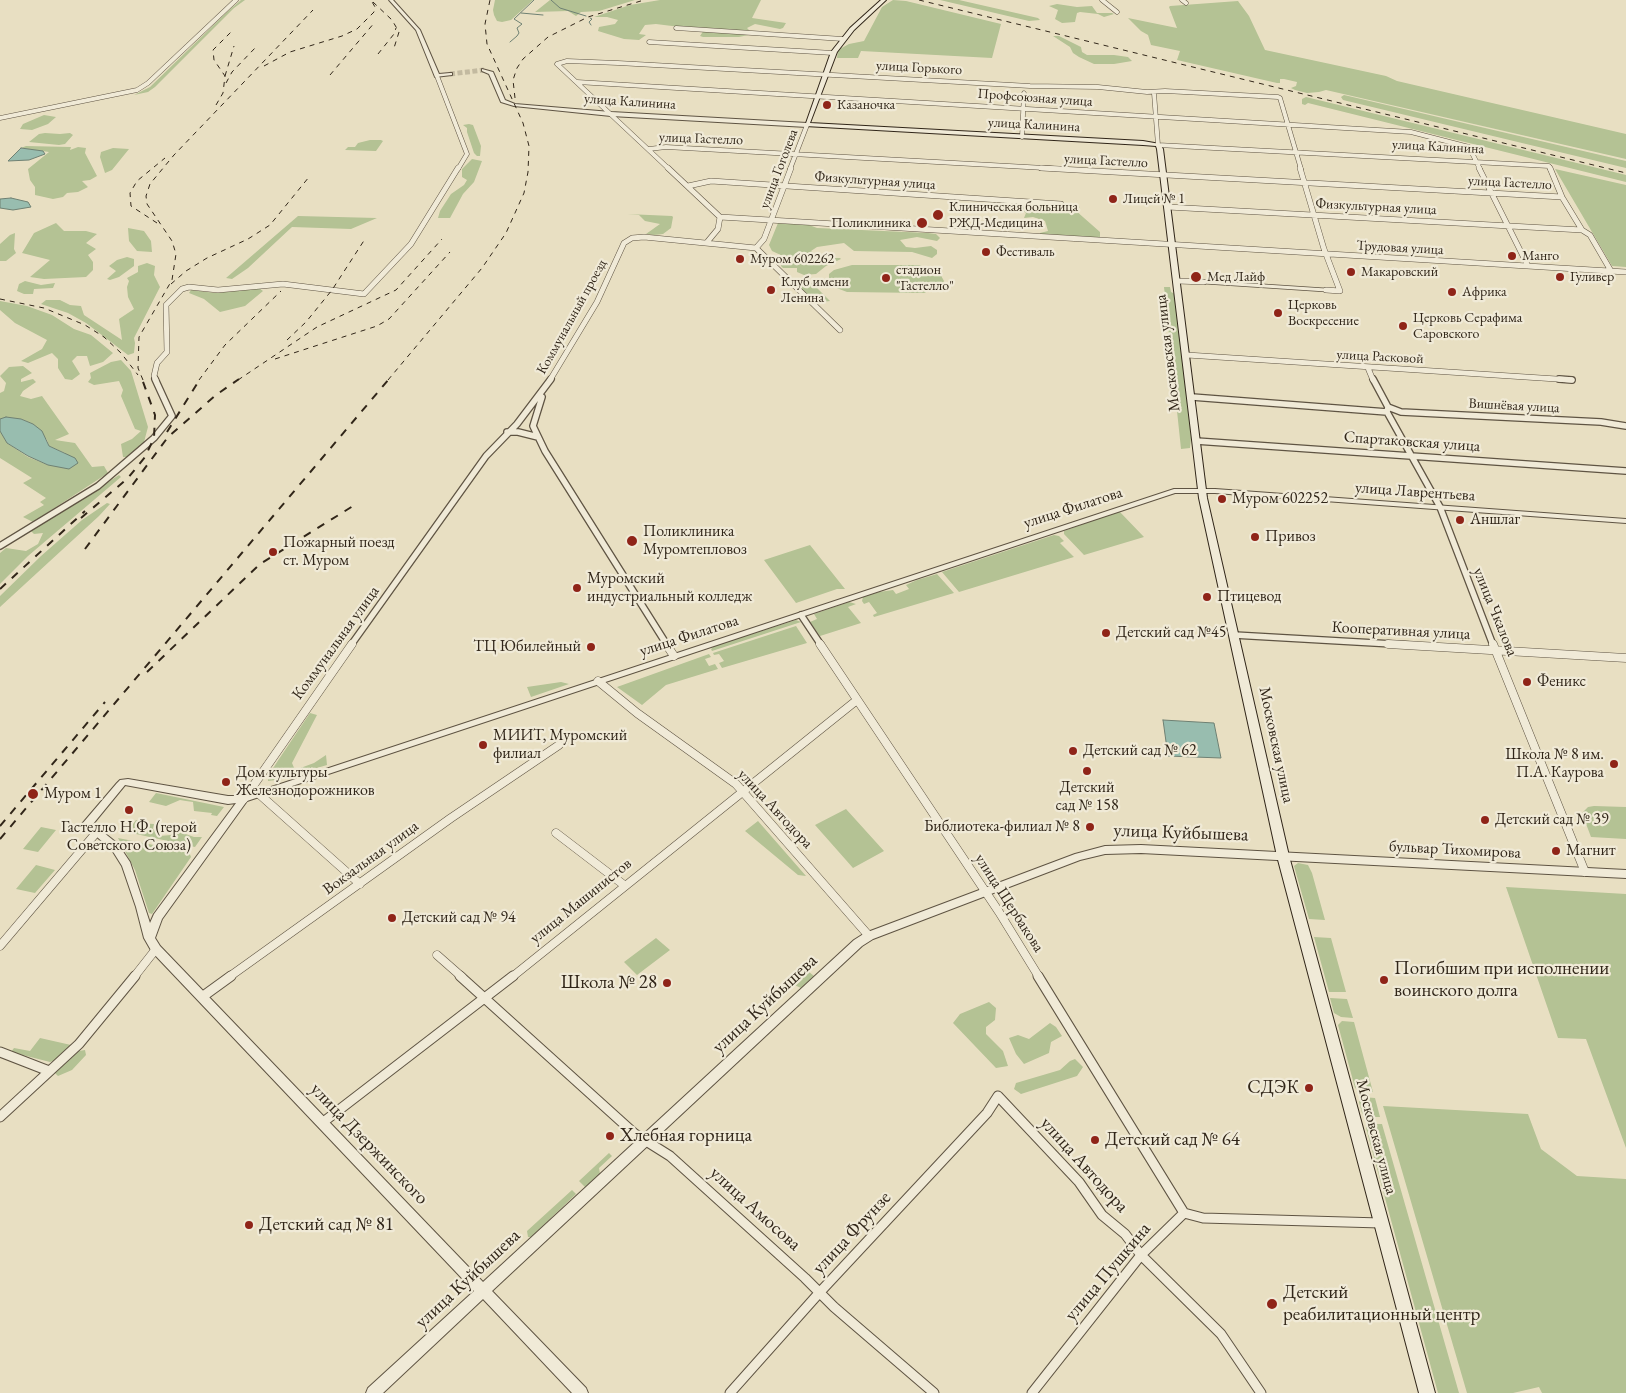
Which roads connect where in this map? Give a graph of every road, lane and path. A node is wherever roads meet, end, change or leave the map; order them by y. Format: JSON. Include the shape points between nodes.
{"nodes":[{"id":1,"x":236,"y":0,"type":"edge"},
{"id":2,"x":391,"y":0,"type":"edge"},
{"id":3,"x":884,"y":0,"type":"edge"},
{"id":4,"x":1102,"y":0,"type":"edge"},
{"id":5,"x":1182,"y":0,"type":"edge"},
{"id":6,"x":1186,"y":3,"type":"dead end"},
{"id":7,"x":1117,"y":12,"type":"dead end"},
{"id":8,"x":676,"y":28,"type":"dead end"},
{"id":9,"x":843,"y":39,"type":"junction"},
{"id":10,"x":649,"y":42,"type":"dead end"},
{"id":11,"x":833,"y":53,"type":"junction"},
{"id":12,"x":484,"y":70,"type":"dead end"},
{"id":13,"x":450,"y":74,"type":"tunnel mouth"},
{"id":14,"x":825,"y":75,"type":"junction"},
{"id":15,"x":437,"y":76,"type":"junction"},
{"id":16,"x":577,"y":82,"type":"junction"},
{"id":17,"x":596,"y":83,"type":"junction"},
{"id":18,"x":583,"y":88,"type":"junction"},
{"id":19,"x":1024,"y":93,"type":"dead end"},
{"id":20,"x":1154,"y":93,"type":"junction"},
{"id":21,"x":817,"y":96,"type":"junction"},
{"id":22,"x":1022,"y":108,"type":"junction"},
{"id":23,"x":611,"y":114,"type":"junction"},
{"id":24,"x":1156,"y":117,"type":"junction"},
{"id":25,"x":0,"y":118,"type":"edge"},
{"id":26,"x":1288,"y":123,"type":"junction"},
{"id":27,"x":807,"y":125,"type":"junction"},
{"id":28,"x":1022,"y":137,"type":"junction"},
{"id":29,"x":1158,"y":145,"type":"junction"},
{"id":30,"x":649,"y":149,"type":"junction"},
{"id":31,"x":1296,"y":152,"type":"junction"},
{"id":32,"x":796,"y":154,"type":"junction"},
{"id":33,"x":1477,"y":162,"type":"junction"},
{"id":34,"x":1164,"y":175,"type":"junction"},
{"id":35,"x":1305,"y":183,"type":"junction"},
{"id":36,"x":688,"y":186,"type":"junction"},
{"id":37,"x":784,"y":186,"type":"junction"},
{"id":38,"x":1492,"y":193,"type":"junction"},
{"id":39,"x":1562,"y":197,"type":"junction"},
{"id":40,"x":1061,"y":204,"type":"dead end"},
{"id":41,"x":1168,"y":207,"type":"junction"},
{"id":42,"x":1314,"y":215,"type":"junction"},
{"id":43,"x":720,"y":217,"type":"junction"},
{"id":44,"x":771,"y":221,"type":"junction"},
{"id":45,"x":1508,"y":226,"type":"junction"},
{"id":46,"x":1582,"y":230,"type":"junction"},
{"id":47,"x":708,"y":241,"type":"junction"},
{"id":48,"x":1173,"y":246,"type":"junction"},
{"id":49,"x":756,"y":248,"type":"junction"},
{"id":50,"x":1326,"y":254,"type":"junction"},
{"id":51,"x":1528,"y":266,"type":"junction"},
{"id":52,"x":1611,"y":271,"type":"junction"},
{"id":53,"x":1626,"y":272,"type":"edge"},
{"id":54,"x":1178,"y":281,"type":"junction"},
{"id":55,"x":1204,"y":282,"type":"joint"},
{"id":56,"x":1326,"y":290,"type":"joint"},
{"id":57,"x":840,"y":330,"type":"dead end"},
{"id":58,"x":1187,"y":356,"type":"junction"},
{"id":59,"x":1368,"y":368,"type":"junction"},
{"id":60,"x":1572,"y":380,"type":"dead end"},
{"id":61,"x":546,"y":387,"type":"junction"},
{"id":62,"x":1192,"y":397,"type":"junction"},
{"id":63,"x":1388,"y":411,"type":"junction"},
{"id":64,"x":1626,"y":426,"type":"edge"},
{"id":65,"x":508,"y":432,"type":"junction"},
{"id":66,"x":538,"y":437,"type":"junction"},
{"id":67,"x":1196,"y":441,"type":"junction"},
{"id":68,"x":1413,"y":456,"type":"junction"},
{"id":69,"x":1626,"y":471,"type":"edge"},
{"id":70,"x":1202,"y":490,"type":"junction"},
{"id":71,"x":1440,"y":507,"type":"junction"},
{"id":72,"x":1626,"y":521,"type":"edge"},
{"id":73,"x":0,"y":546,"type":"edge"},
{"id":74,"x":801,"y":615,"type":"junction"},
{"id":75,"x":1234,"y":635,"type":"junction"},
{"id":76,"x":1495,"y":650,"type":"junction"},
{"id":77,"x":674,"y":656,"type":"junction"},
{"id":78,"x":1626,"y":658,"type":"edge"},
{"id":79,"x":598,"y":681,"type":"junction"},
{"id":80,"x":857,"y":700,"type":"junction"},
{"id":81,"x":559,"y":745,"type":"dead end"},
{"id":82,"x":742,"y":791,"type":"junction"},
{"id":83,"x":258,"y":794,"type":"junction"},
{"id":84,"x":244,"y":799,"type":"junction"},
{"id":85,"x":96,"y":833,"type":"junction"},
{"id":86,"x":556,"y":833,"type":"dead end"},
{"id":87,"x":1283,"y":856,"type":"junction"},
{"id":88,"x":1586,"y":872,"type":"junction"},
{"id":89,"x":1626,"y":874,"type":"edge"},
{"id":90,"x":360,"y":884,"type":"junction"},
{"id":91,"x":624,"y":885,"type":"junction"},
{"id":92,"x":984,"y":892,"type":"junction"},
{"id":93,"x":143,"y":913,"type":"junction"},
{"id":94,"x":158,"y":917,"type":"junction"},
{"id":95,"x":869,"y":936,"type":"junction"},
{"id":96,"x":149,"y":938,"type":"junction"},
{"id":97,"x":0,"y":946,"type":"edge"},
{"id":98,"x":156,"y":949,"type":"junction"},
{"id":99,"x":437,"y":955,"type":"dead end"},
{"id":100,"x":202,"y":997,"type":"junction"},
{"id":101,"x":486,"y":998,"type":"junction"},
{"id":102,"x":0,"y":1052,"type":"edge"},
{"id":103,"x":49,"y":1071,"type":"junction"},
{"id":104,"x":998,"y":1096,"type":"joint"},
{"id":105,"x":0,"y":1117,"type":"edge"},
{"id":106,"x":322,"y":1123,"type":"junction"},
{"id":107,"x":645,"y":1141,"type":"junction"},
{"id":108,"x":1184,"y":1213,"type":"junction"},
{"id":109,"x":1381,"y":1223,"type":"junction"},
{"id":110,"x":1141,"y":1255,"type":"junction"},
{"id":111,"x":483,"y":1291,"type":"junction"},
{"id":112,"x":820,"y":1292,"type":"junction"},
{"id":113,"x":373,"y":1393,"type":"edge"},
{"id":114,"x":581,"y":1393,"type":"edge"},
{"id":115,"x":730,"y":1393,"type":"edge"},
{"id":116,"x":934,"y":1393,"type":"edge"},
{"id":117,"x":1032,"y":1393,"type":"edge"},
{"id":118,"x":1261,"y":1393,"type":"edge"},
{"id":119,"x":1427,"y":1393,"type":"edge"}],
"edges":[{"from":1,"to":25,"type":"street","via":[[137,90]]},
{"from":2,"to":15,"type":"street","via":[[418,30]]},
{"from":3,"to":9,"type":"main road","name":"улица Гоголева"},
{"from":4,"to":7,"type":"street"},
{"from":5,"to":6,"type":"street"},
{"from":8,"to":9,"type":"street"},
{"from":9,"to":11,"type":"main road","name":"улица Гоголева"},
{"from":10,"to":11,"type":"street"},
{"from":11,"to":14,"type":"main road","name":"улица Гоголева"},
{"from":12,"to":23,"type":"street","name":"улица Калинина","via":[[491,73],[504,101]]},
{"from":13,"to":15,"type":"street"},
{"from":14,"to":16,"type":"street","name":"улица Горького","via":[[567,61],[557,64]]},
{"from":14,"to":20,"type":"street","name":"улица Горького"},
{"from":14,"to":21,"type":"main road","name":"улица Гоголева"},
{"from":15,"to":73,"type":"street","via":[[467,154],[411,244],[364,294],[283,284],[218,290],[182,289],[166,305],[168,352],[157,363],[154,376],[172,416],[154,438],[98,486]]},
{"from":16,"to":17,"type":"street","name":"Профсоюзная улица"},
{"from":16,"to":18,"type":"street"},
{"from":17,"to":18,"type":"street","name":"Профсоюзная улица"},
{"from":17,"to":21,"type":"street","name":"Профсоюзная улица"},
{"from":18,"to":23,"type":"street"},
{"from":19,"to":22,"type":"street"},
{"from":20,"to":24,"type":"street","name":"Московская улица"},
{"from":20,"to":26,"type":"street","name":"улица Горького","via":[[1280,98]]},
{"from":21,"to":22,"type":"street","name":"Профсоюзная улица"},
{"from":21,"to":27,"type":"main road","name":"улица Гоголева"},
{"from":22,"to":24,"type":"street","name":"Профсоюзная улица"},
{"from":22,"to":28,"type":"street"},
{"from":23,"to":27,"type":"street","name":"улица Калинина"},
{"from":23,"to":30,"type":"street"},
{"from":24,"to":26,"type":"street","name":"Профсоюзная улица"},
{"from":24,"to":29,"type":"street","name":"Московская улица"},
{"from":26,"to":31,"type":"street"},
{"from":26,"to":33,"type":"street","name":"Профсоюзная улица","via":[[1411,132],[1469,147]]},
{"from":27,"to":28,"type":"main road","name":"улица Калинина"},
{"from":27,"to":32,"type":"street","name":"улица Гоголева"},
{"from":28,"to":29,"type":"main road","name":"улица Калинина"},
{"from":29,"to":31,"type":"street","name":"улица Калинина"},
{"from":29,"to":34,"type":"main road","name":"Московская улица"},
{"from":30,"to":32,"type":"street","name":"улица Гастелло","via":[[666,147]]},
{"from":30,"to":36,"type":"street"},
{"from":31,"to":33,"type":"street","name":"улица Калинина"},
{"from":31,"to":35,"type":"street"},
{"from":32,"to":34,"type":"street","name":"улица Гастелло"},
{"from":32,"to":37,"type":"street","name":"улица Гоголева"},
{"from":33,"to":38,"type":"street"},
{"from":33,"to":39,"type":"street","name":"улица Калинина","via":[[1549,166]]},
{"from":34,"to":35,"type":"street","name":"улица Гастелло"},
{"from":34,"to":41,"type":"main road","name":"Московская улица"},
{"from":35,"to":38,"type":"street","name":"улица Гастелло"},
{"from":35,"to":42,"type":"street"},
{"from":36,"to":37,"type":"street","name":"Физкультурная улица","via":[[711,182]]},
{"from":36,"to":43,"type":"street"},
{"from":37,"to":40,"type":"street","name":"Физкультурная улица"},
{"from":37,"to":44,"type":"street","name":"улица Гоголева"},
{"from":38,"to":39,"type":"street","name":"улица Гастелло"},
{"from":38,"to":45,"type":"street"},
{"from":39,"to":46,"type":"street"},
{"from":41,"to":42,"type":"street","name":"Физкультурная улица"},
{"from":41,"to":48,"type":"main road","name":"Московская улица"},
{"from":42,"to":45,"type":"street","name":"Физкультурная улица"},
{"from":42,"to":50,"type":"street"},
{"from":43,"to":44,"type":"street","name":"Трудовая улица"},
{"from":43,"to":47,"type":"street","via":[[718,230]]},
{"from":44,"to":48,"type":"street","name":"Трудовая улица"},
{"from":44,"to":49,"type":"street","name":"улица Гоголева","via":[[764,239]]},
{"from":45,"to":46,"type":"street","name":"Физкультурная улица"},
{"from":45,"to":51,"type":"street"},
{"from":46,"to":52,"type":"street","via":[[1590,235]]},
{"from":47,"to":49,"type":"street","name":"Коммунальный проезд"},
{"from":47,"to":61,"type":"street","name":"Коммунальный проезд","via":[[638,236],[627,240],[597,302]]},
{"from":48,"to":50,"type":"street","name":"Трудовая улица"},
{"from":48,"to":54,"type":"main road","name":"Московская улица"},
{"from":49,"to":57,"type":"street"},
{"from":50,"to":51,"type":"street","name":"Трудовая улица"},
{"from":50,"to":56,"type":"street","via":[[1340,291]]},
{"from":51,"to":52,"type":"street","name":"Трудовая улица"},
{"from":52,"to":53,"type":"street","name":"Трудовая улица"},
{"from":54,"to":55,"type":"street"},
{"from":54,"to":58,"type":"main road","name":"Московская улица"},
{"from":55,"to":56,"type":"street"},
{"from":58,"to":59,"type":"street","name":"улица Расковой"},
{"from":58,"to":62,"type":"main road","name":"Московская улица"},
{"from":59,"to":60,"type":"street","name":"улица Расковой"},
{"from":59,"to":63,"type":"street","name":"улица Чкалова"},
{"from":61,"to":65,"type":"street","name":"Коммунальная улица"},
{"from":61,"to":66,"type":"street","via":[[532,426]]},
{"from":62,"to":63,"type":"street","name":"Вишнёвая улица"},
{"from":62,"to":67,"type":"main road","name":"Московская улица"},
{"from":63,"to":64,"type":"street","name":"Вишнёвая улица"},
{"from":63,"to":68,"type":"street","name":"улица Чкалова"},
{"from":65,"to":66,"type":"street"},
{"from":65,"to":84,"type":"street","name":"Коммунальная улица","via":[[486,456]]},
{"from":66,"to":77,"type":"street"},
{"from":67,"to":68,"type":"street","name":"Спартаковская улица"},
{"from":67,"to":70,"type":"main road","name":"Московская улица"},
{"from":68,"to":69,"type":"street","name":"Спартаковская улица"},
{"from":68,"to":71,"type":"street","name":"улица Чкалова"},
{"from":70,"to":71,"type":"street","name":"улица Лаврентьева"},
{"from":70,"to":74,"type":"street","name":"улица Филатова","via":[[1164,493]]},
{"from":70,"to":75,"type":"main road","name":"Московская улица"},
{"from":71,"to":72,"type":"street","name":"улица Лаврентьева"},
{"from":71,"to":76,"type":"street","name":"улица Чкалова"},
{"from":74,"to":77,"type":"street","name":"улица Филатова"},
{"from":74,"to":80,"type":"street","name":"улица Щербакова"},
{"from":75,"to":76,"type":"street","name":"Кооперативная улица"},
{"from":75,"to":87,"type":"main road","name":"Московская улица"},
{"from":76,"to":78,"type":"street","name":"Кооперативная улица"},
{"from":76,"to":88,"type":"street","name":"улица Чкалова"},
{"from":77,"to":79,"type":"street","name":"улица Филатова"},
{"from":79,"to":82,"type":"street","name":"улица Автодора"},
{"from":79,"to":83,"type":"street","name":"улица Филатова"},
{"from":80,"to":82,"type":"street","name":"улица Машинистов"},
{"from":80,"to":92,"type":"street","name":"улица Щербакова"},
{"from":81,"to":90,"type":"street","name":"Вокзальная улица"},
{"from":82,"to":91,"type":"street","name":"улица Машинистов"},
{"from":82,"to":95,"type":"street","name":"улица Автодора"},
{"from":83,"to":84,"type":"street","name":"улица Филатова"},
{"from":83,"to":90,"type":"street"},
{"from":84,"to":85,"type":"street","name":"улица Дзержинского","via":[[228,800],[123,782],[87,824]]},
{"from":84,"to":94,"type":"street"},
{"from":85,"to":93,"type":"street","name":"улица Дзержинского","via":[[115,847],[127,865]]},
{"from":85,"to":97,"type":"street"},
{"from":86,"to":91,"type":"street"},
{"from":87,"to":88,"type":"street","name":"бульвар Тихомирова"},
{"from":87,"to":92,"type":"street","name":"улица Куйбышева","via":[[1105,850]]},
{"from":87,"to":109,"type":"main road","name":"Московская улица"},
{"from":88,"to":89,"type":"street","name":"бульвар Тихомирова"},
{"from":90,"to":100,"type":"street","name":"Вокзальная улица"},
{"from":91,"to":101,"type":"street","name":"улица Машинистов"},
{"from":92,"to":95,"type":"street","name":"улица Куйбышева"},
{"from":92,"to":108,"type":"street","name":"улица Щербакова"},
{"from":93,"to":94,"type":"street"},
{"from":93,"to":96,"type":"street","name":"улица Дзержинского"},
{"from":94,"to":96,"type":"street"},
{"from":95,"to":107,"type":"street","name":"улица Куйбышева"},
{"from":96,"to":98,"type":"street","name":"улица Дзержинского"},
{"from":98,"to":100,"type":"street","name":"улица Дзержинского"},
{"from":98,"to":103,"type":"street","via":[[108,1011]]},
{"from":99,"to":101,"type":"street","name":"улица Амосова"},
{"from":100,"to":106,"type":"street","name":"улица Дзержинского"},
{"from":101,"to":106,"type":"street","name":"улица Машинистов"},
{"from":101,"to":107,"type":"street","name":"улица Амосова"},
{"from":102,"to":103,"type":"street"},
{"from":103,"to":105,"type":"street"},
{"from":104,"to":110,"type":"street","name":"улица Автодора","via":[[1079,1182],[1102,1216],[1124,1234]]},
{"from":104,"to":112,"type":"street","name":"улица Фрунзе","via":[[987,1113]]},
{"from":106,"to":111,"type":"street","name":"улица Дзержинского"},
{"from":107,"to":111,"type":"street","name":"улица Куйбышева"},
{"from":107,"to":112,"type":"street","name":"улица Амосова","via":[[670,1156]]},
{"from":108,"to":109,"type":"street","via":[[1203,1218]]},
{"from":108,"to":110,"type":"street","name":"улица Пушкина"},
{"from":109,"to":119,"type":"main road","name":"Московская улица"},
{"from":110,"to":117,"type":"street","name":"улица Пушкина"},
{"from":110,"to":118,"type":"street","name":"улица Автодора","via":[[1221,1334]]},
{"from":111,"to":113,"type":"street","name":"улица Куйбышева"},
{"from":111,"to":114,"type":"street","name":"улица Дзержинского"},
{"from":112,"to":115,"type":"street","name":"улица Фрунзе"},
{"from":112,"to":116,"type":"street","name":"улица Амосова"}]}
